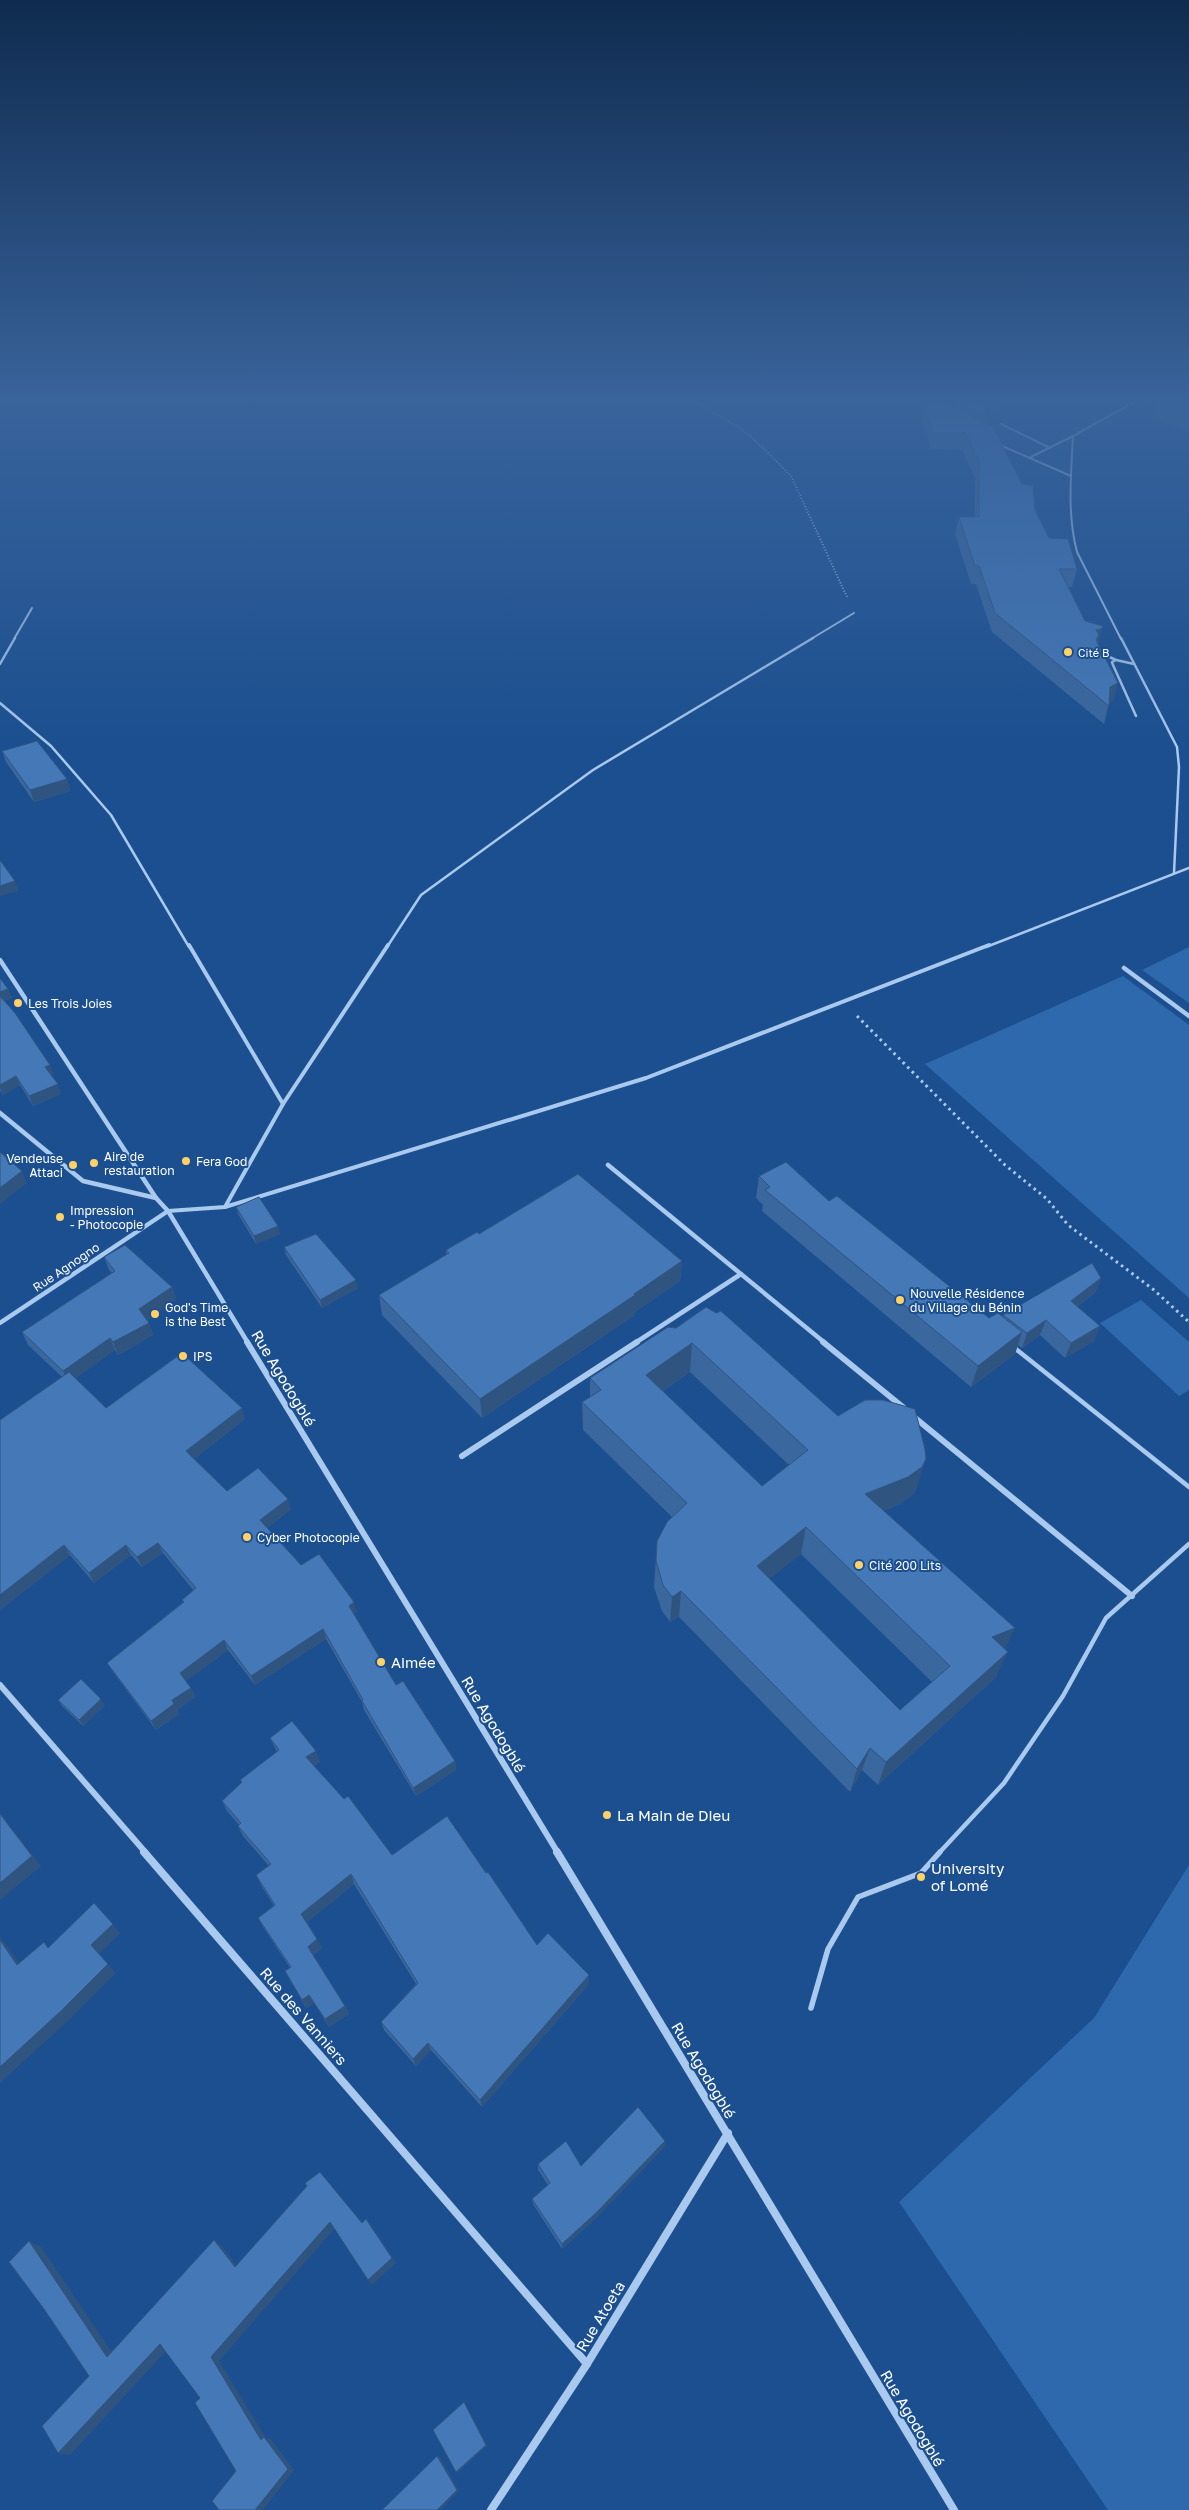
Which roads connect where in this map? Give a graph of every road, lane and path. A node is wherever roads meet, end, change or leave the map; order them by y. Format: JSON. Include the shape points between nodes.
{"nodes":[{"id":1,"x":809,"y":516,"type":"edge"},
{"id":2,"x":1072,"y":516,"type":"edge"},
{"id":3,"x":32,"y":608,"type":"dead end"},
{"id":4,"x":854,"y":613,"type":"joint"},
{"id":5,"x":1097,"y":651,"type":"edge"},
{"id":6,"x":1116,"y":660,"type":"junction"},
{"id":7,"x":0,"y":664,"type":"edge"},
{"id":8,"x":1134,"y":664,"type":"junction"},
{"id":9,"x":0,"y":703,"type":"edge"},
{"id":10,"x":1136,"y":716,"type":"dead end"},
{"id":11,"x":1189,"y":868,"type":"edge"},
{"id":12,"x":1174,"y":873,"type":"junction"},
{"id":13,"x":0,"y":960,"type":"edge"},
{"id":14,"x":1124,"y":968,"type":"dead end"},
{"id":15,"x":842,"y":1002,"type":"junction"},
{"id":16,"x":1189,"y":1016,"type":"edge"},
{"id":17,"x":283,"y":1104,"type":"junction"},
{"id":18,"x":0,"y":1113,"type":"edge"},
{"id":19,"x":608,"y":1165,"type":"dead end"},
{"id":20,"x":156,"y":1198,"type":"junction"},
{"id":21,"x":224,"y":1207,"type":"junction"},
{"id":22,"x":168,"y":1211,"type":"junction"},
{"id":23,"x":741,"y":1274,"type":"junction"},
{"id":24,"x":1189,"y":1322,"type":"edge"},
{"id":25,"x":0,"y":1323,"type":"edge"},
{"id":26,"x":1009,"y":1343,"type":"edge"},
{"id":27,"x":462,"y":1456,"type":"dead end"},
{"id":28,"x":1189,"y":1487,"type":"edge"},
{"id":29,"x":1189,"y":1544,"type":"edge"},
{"id":30,"x":1132,"y":1596,"type":"junction"},
{"id":31,"x":0,"y":1685,"type":"edge"},
{"id":32,"x":811,"y":2008,"type":"dead end"},
{"id":33,"x":728,"y":2133,"type":"junction"},
{"id":34,"x":587,"y":2364,"type":"junction"},
{"id":35,"x":491,"y":2510,"type":"edge"},
{"id":36,"x":954,"y":2510,"type":"edge"}],
"edges":[{"from":1,"to":4,"type":"path"},
{"from":2,"to":8,"type":"lane","via":[[1073,541],[1077,552]]},
{"from":3,"to":7,"type":"lane"},
{"from":4,"to":17,"type":"lane","via":[[593,770],[421,895]]},
{"from":5,"to":6,"type":"lane"},
{"from":6,"to":8,"type":"lane"},
{"from":6,"to":10,"type":"lane","via":[[1113,665]]},
{"from":8,"to":12,"type":"lane","via":[[1177,747]]},
{"from":9,"to":17,"type":"lane","via":[[51,746],[111,816]]},
{"from":11,"to":12,"type":"lane"},
{"from":12,"to":15,"type":"lane"},
{"from":13,"to":20,"type":"street","name":"Rue Agodogblé"},
{"from":14,"to":16,"type":"street"},
{"from":15,"to":21,"type":"lane","via":[[646,1078]]},
{"from":15,"to":24,"type":"path","via":[[1005,1165],[1047,1200],[1068,1225],[1154,1290]]},
{"from":17,"to":21,"type":"lane"},
{"from":18,"to":20,"type":"street","via":[[83,1181]]},
{"from":19,"to":23,"type":"street"},
{"from":20,"to":22,"type":"street","name":"Rue Agodogblé"},
{"from":21,"to":22,"type":"lane"},
{"from":22,"to":25,"type":"street","name":"Rue Agnogno"},
{"from":22,"to":33,"type":"street","name":"Rue Agodogblé"},
{"from":23,"to":27,"type":"street"},
{"from":23,"to":30,"type":"street"},
{"from":26,"to":28,"type":"lane"},
{"from":29,"to":30,"type":"lane"},
{"from":30,"to":32,"type":"lane","via":[[1106,1618],[1063,1696],[1004,1783],[921,1873],[858,1898],[828,1949]]},
{"from":31,"to":34,"type":"street","name":"Rue des Vanniers"},
{"from":33,"to":34,"type":"street","name":"Rue Atoeta"},
{"from":33,"to":36,"type":"street","name":"Rue Agodogblé"},
{"from":34,"to":35,"type":"street","name":"Rue Atoeta"}]}
